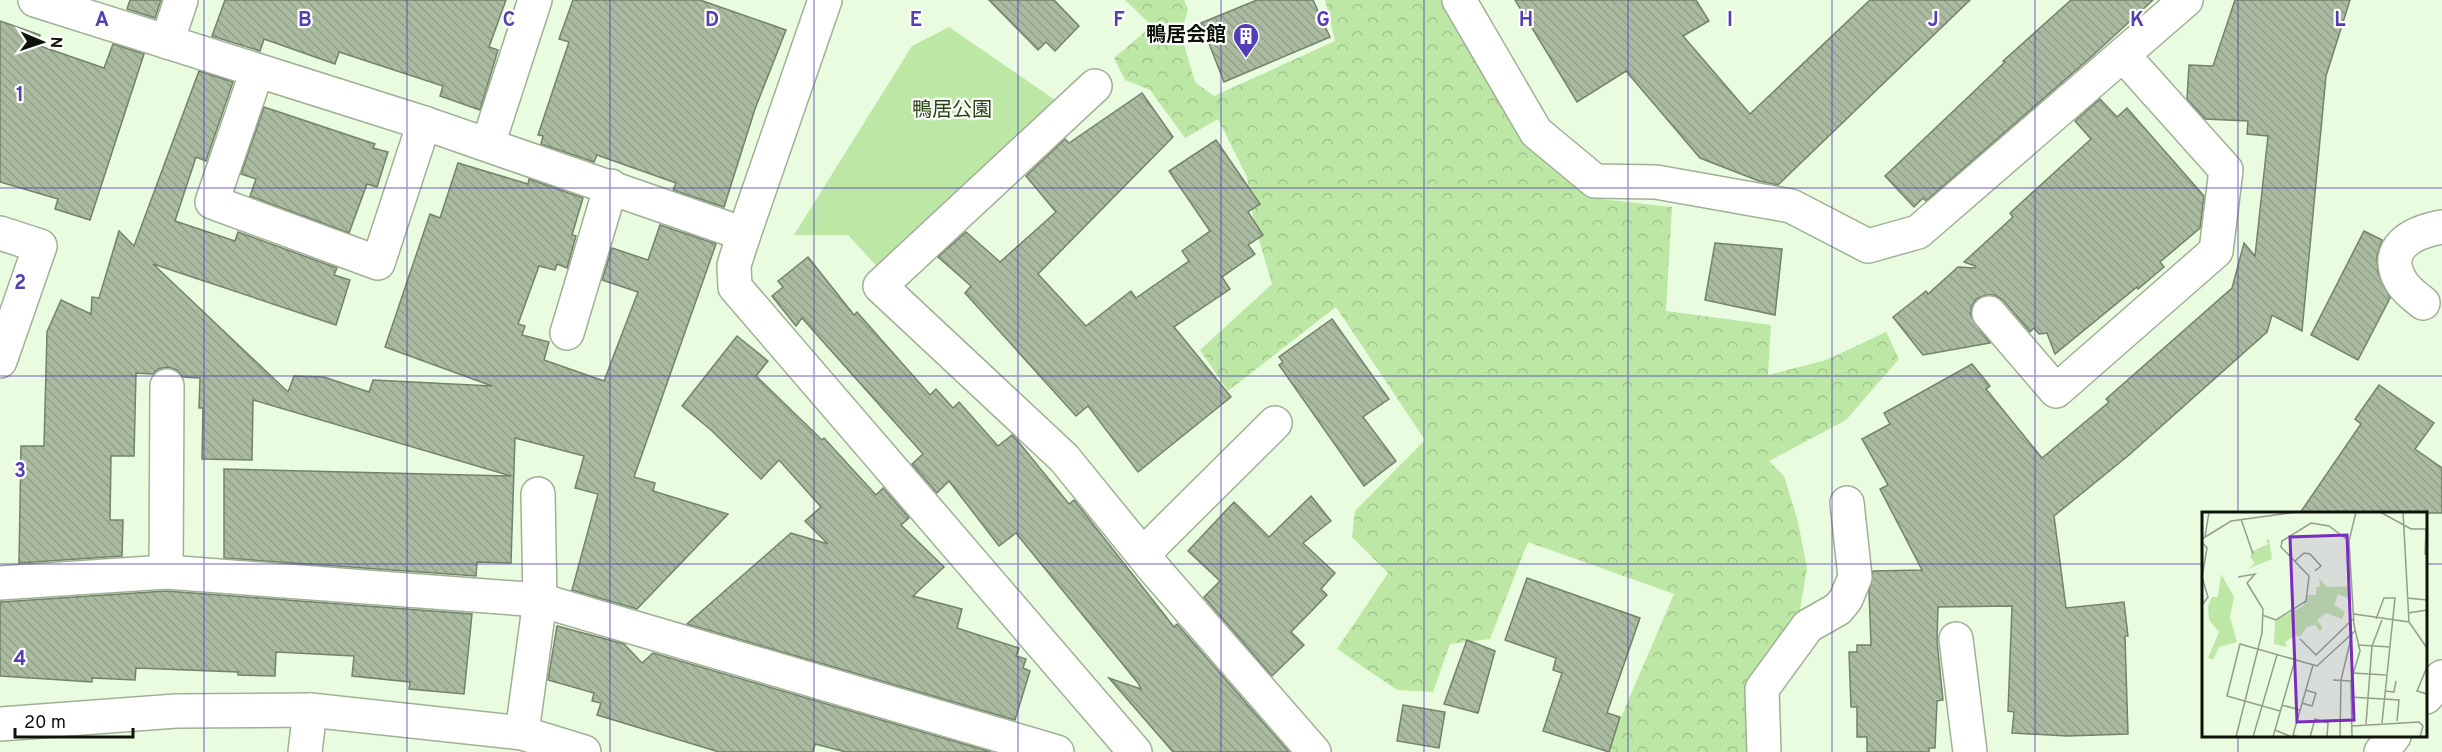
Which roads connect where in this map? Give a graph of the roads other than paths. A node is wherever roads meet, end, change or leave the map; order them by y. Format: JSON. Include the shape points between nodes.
{"nodes":[{"id":1,"x":35,"y":0,"type":"edge"},
{"id":2,"x":181,"y":0,"type":"edge"},
{"id":3,"x":535,"y":0,"type":"edge"},
{"id":4,"x":1459,"y":0,"type":"edge"},
{"id":5,"x":2186,"y":0,"type":"edge"},
{"id":6,"x":814,"y":3,"type":"edge"},
{"id":7,"x":167,"y":42,"type":"junction"},
{"id":8,"x":2123,"y":55,"type":"junction"},
{"id":9,"x":257,"y":71,"type":"junction"},
{"id":10,"x":1095,"y":86,"type":"dead end"},
{"id":11,"x":424,"y":123,"type":"junction"},
{"id":12,"x":488,"y":144,"type":"junction"},
{"id":13,"x":611,"y":186,"type":"junction"},
{"id":14,"x":2442,"y":227,"type":"edge"},
{"id":15,"x":0,"y":233,"type":"edge"},
{"id":16,"x":744,"y":234,"type":"junction"},
{"id":17,"x":2423,"y":303,"type":"dead end"},
{"id":18,"x":1989,"y":313,"type":"dead end"},
{"id":19,"x":567,"y":333,"type":"dead end"},
{"id":20,"x":0,"y":361,"type":"edge"},
{"id":21,"x":167,"y":386,"type":"dead end"},
{"id":22,"x":1275,"y":423,"type":"dead end"},
{"id":23,"x":538,"y":495,"type":"dead end"},
{"id":24,"x":1847,"y":503,"type":"dead end"},
{"id":25,"x":1143,"y":554,"type":"junction"},
{"id":26,"x":166,"y":572,"type":"junction"},
{"id":27,"x":0,"y":583,"type":"edge"},
{"id":28,"x":540,"y":600,"type":"junction"},
{"id":29,"x":1956,"y":639,"type":"dead end"},
{"id":30,"x":2442,"y":677,"type":"edge"},
{"id":31,"x":2427,"y":697,"type":"edge"},
{"id":32,"x":310,"y":710,"type":"junction"},
{"id":33,"x":0,"y":724,"type":"edge"},
{"id":34,"x":522,"y":733,"type":"junction"},
{"id":35,"x":2392,"y":737,"type":"edge"},
{"id":36,"x":305,"y":752,"type":"edge"},
{"id":37,"x":584,"y":752,"type":"edge"},
{"id":38,"x":1057,"y":752,"type":"edge"},
{"id":39,"x":1135,"y":752,"type":"edge"},
{"id":40,"x":1314,"y":752,"type":"edge"},
{"id":41,"x":1764,"y":752,"type":"edge"},
{"id":42,"x":1970,"y":752,"type":"edge"},
{"id":43,"x":2381,"y":752,"type":"edge"}],
"edges":[{"from":1,"to":7,"type":"street"},
{"from":2,"to":7,"type":"street"},
{"from":3,"to":12,"type":"street"},
{"from":4,"to":8,"type":"street","via":[[1536,132],[1595,182],[1656,182],[1791,206],[1868,246],[1918,232]]},
{"from":5,"to":8,"type":"street"},
{"from":6,"to":16,"type":"street"},
{"from":7,"to":9,"type":"street"},
{"from":8,"to":18,"type":"street","via":[[2226,170],[2216,251],[2056,391]]},
{"from":9,"to":11,"type":"street"},
{"from":9,"to":11,"type":"street","via":[[212,202],[378,263]]},
{"from":10,"to":25,"type":"street","via":[[880,286],[1064,458]]},
{"from":11,"to":12,"type":"street"},
{"from":12,"to":13,"type":"street"},
{"from":13,"to":16,"type":"street"},
{"from":13,"to":19,"type":"street"},
{"from":14,"to":17,"type":"street","via":[[2420,231],[2403,242],[2395,260],[2403,286]]},
{"from":15,"to":20,"type":"street","via":[[40,246]]},
{"from":16,"to":39,"type":"street","via":[[734,265],[735,287]]},
{"from":21,"to":26,"type":"street"},
{"from":22,"to":25,"type":"street"},
{"from":23,"to":28,"type":"street"},
{"from":24,"to":41,"type":"street","via":[[1855,577],[1842,604],[1808,626],[1762,689]]},
{"from":25,"to":40,"type":"street"},
{"from":26,"to":27,"type":"street"},
{"from":26,"to":28,"type":"street"},
{"from":28,"to":34,"type":"street"},
{"from":28,"to":38,"type":"street"},
{"from":29,"to":42,"type":"street"},
{"from":30,"to":31,"type":"street"},
{"from":32,"to":33,"type":"street","via":[[176,711]]},
{"from":32,"to":34,"type":"street"},
{"from":32,"to":36,"type":"street"},
{"from":34,"to":37,"type":"street"},
{"from":35,"to":43,"type":"street"}]}
